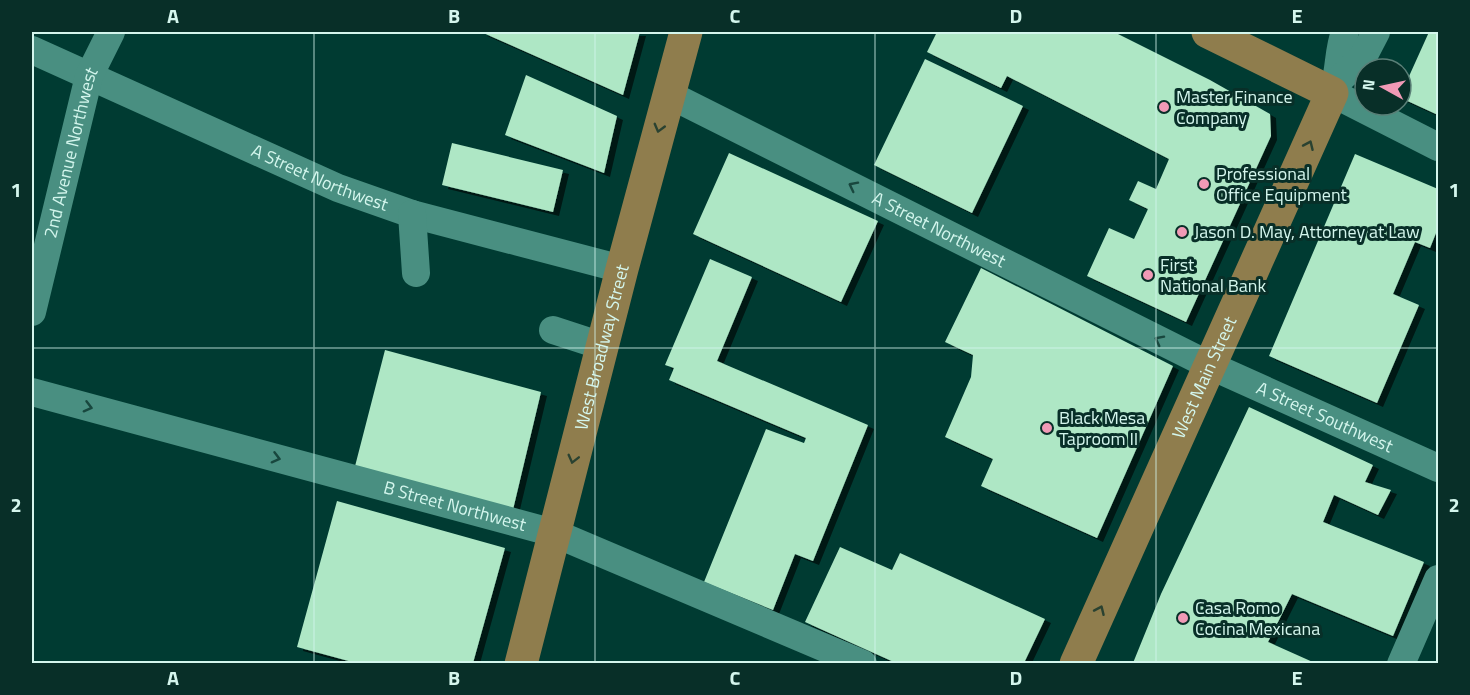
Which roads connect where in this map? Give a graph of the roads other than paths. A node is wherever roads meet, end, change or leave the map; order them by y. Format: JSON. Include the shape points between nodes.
{"nodes":[{"id":1,"x":111,"y":32,"type":"edge"},
{"id":2,"x":686,"y":32,"type":"edge"},
{"id":3,"x":1208,"y":32,"type":"edge"},
{"id":4,"x":1345,"y":32,"type":"edge"},
{"id":5,"x":1376,"y":32,"type":"edge"},
{"id":6,"x":32,"y":50,"type":"edge"},
{"id":7,"x":89,"y":76,"type":"junction"},
{"id":8,"x":1332,"y":93,"type":"junction"},
{"id":9,"x":668,"y":94,"type":"junction"},
{"id":10,"x":1438,"y":147,"type":"edge"},
{"id":11,"x":412,"y":214,"type":"junction"},
{"id":12,"x":621,"y":269,"type":"junction"},
{"id":13,"x":416,"y":273,"type":"dead end"},
{"id":14,"x":32,"y":312,"type":"edge"},
{"id":15,"x":553,"y":330,"type":"dead end"},
{"id":16,"x":602,"y":345,"type":"junction"},
{"id":17,"x":1211,"y":366,"type":"junction"},
{"id":18,"x":32,"y":392,"type":"edge"},
{"id":19,"x":1438,"y":468,"type":"edge"},
{"id":20,"x":554,"y":532,"type":"junction"},
{"id":21,"x":1438,"y":579,"type":"edge"},
{"id":22,"x":521,"y":663,"type":"edge"},
{"id":23,"x":863,"y":663,"type":"edge"},
{"id":24,"x":1076,"y":663,"type":"edge"},
{"id":25,"x":1401,"y":663,"type":"edge"}],
"edges":[{"from":1,"to":7,"type":"street","name":"2nd Avenue Northwest"},
{"from":2,"to":9,"type":"main road","name":"West Broadway Street"},
{"from":3,"to":8,"type":"main road"},
{"from":4,"to":8,"type":"street"},
{"from":5,"to":8,"type":"street","via":[[1363,57]]},
{"from":6,"to":7,"type":"street","name":"A Street Northwest"},
{"from":7,"to":11,"type":"street","name":"A Street Northwest","via":[[338,188]]},
{"from":7,"to":14,"type":"street","name":"2nd Avenue Northwest"},
{"from":8,"to":10,"type":"street"},
{"from":17,"to":8,"type":"main road","name":"West Main Street","one_way":true},
{"from":9,"to":12,"type":"main road","name":"West Broadway Street","one_way":true},
{"from":17,"to":9,"type":"street","name":"A Street Northwest","one_way":true},
{"from":11,"to":12,"type":"street","name":"A Street Northwest"},
{"from":11,"to":13,"type":"street"},
{"from":12,"to":16,"type":"main road","name":"West Broadway Street"},
{"from":15,"to":16,"type":"street"},
{"from":16,"to":20,"type":"main road","name":"West Broadway Street","one_way":true},
{"from":17,"to":19,"type":"street","name":"A Street Southwest"},
{"from":24,"to":17,"type":"main road","name":"West Main Street","one_way":true},
{"from":18,"to":20,"type":"street","name":"B Street Northwest","one_way":true},
{"from":20,"to":22,"type":"main road","name":"West Broadway Street"},
{"from":20,"to":23,"type":"street","name":"B Street Northwest"},
{"from":21,"to":25,"type":"street"}]}
